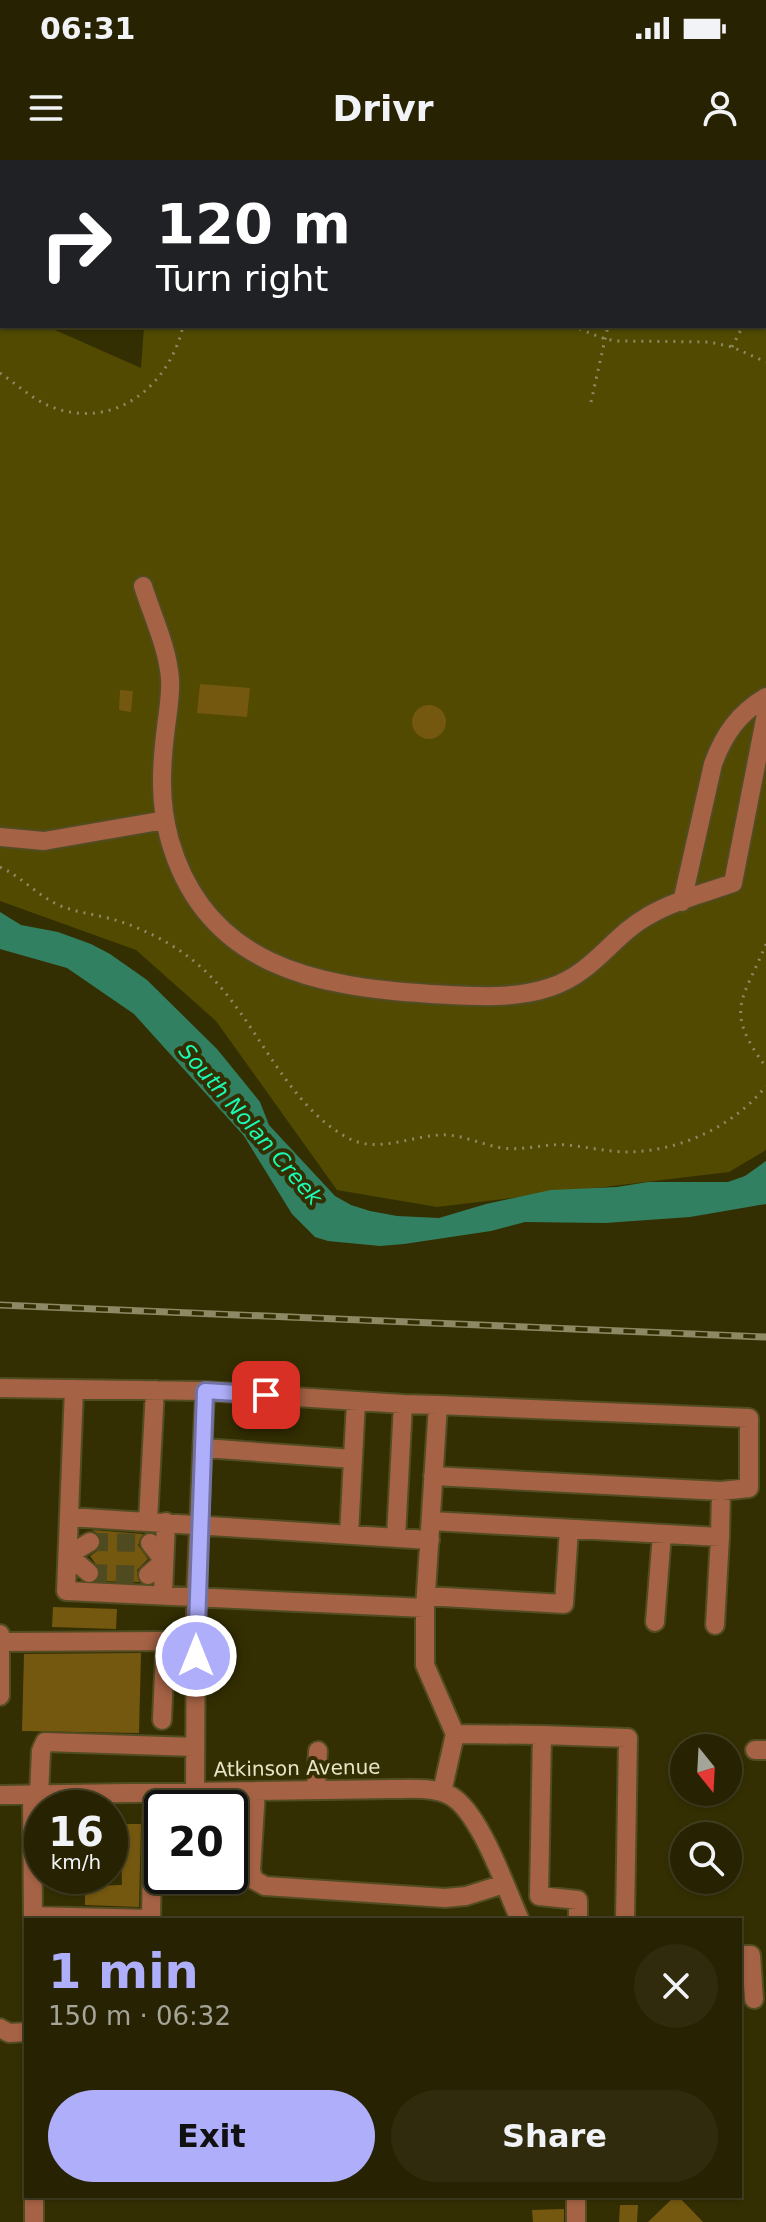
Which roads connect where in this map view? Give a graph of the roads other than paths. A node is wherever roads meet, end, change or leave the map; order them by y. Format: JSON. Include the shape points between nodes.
{"nodes":[{"id":1,"x":143,"y":586,"type":"dead end"},
{"id":2,"x":766,"y":697,"type":"edge"},
{"id":3,"x":766,"y":714,"type":"edge"},
{"id":4,"x":165,"y":820,"type":"junction"},
{"id":5,"x":0,"y":837,"type":"edge"},
{"id":6,"x":682,"y":902,"type":"junction"},
{"id":7,"x":0,"y":1388,"type":"edge"},
{"id":8,"x":74,"y":1389,"type":"junction"},
{"id":9,"x":155,"y":1390,"type":"junction"},
{"id":10,"x":205,"y":1391,"type":"junction"},
{"id":11,"x":356,"y":1401,"type":"junction"},
{"id":12,"x":403,"y":1404,"type":"junction"},
{"id":13,"x":438,"y":1405,"type":"junction"},
{"id":14,"x":204,"y":1448,"type":"junction"},
{"id":15,"x":353,"y":1459,"type":"junction"},
{"id":16,"x":433,"y":1476,"type":"junction"},
{"id":17,"x":721,"y":1491,"type":"junction"},
{"id":18,"x":69,"y":1517,"type":"junction"},
{"id":19,"x":157,"y":1521,"type":"junction"},
{"id":20,"x":431,"y":1521,"type":"junction"},
{"id":21,"x":201,"y":1525,"type":"junction"},
{"id":22,"x":569,"y":1529,"type":"junction"},
{"id":23,"x":662,"y":1534,"type":"junction"},
{"id":24,"x":349,"y":1535,"type":"junction"},
{"id":25,"x":720,"y":1537,"type":"junction"},
{"id":26,"x":396,"y":1538,"type":"junction"},
{"id":27,"x":430,"y":1540,"type":"junction"},
{"id":28,"x":90,"y":1542,"type":"tunnel mouth"},
{"id":29,"x":150,"y":1543,"type":"dead end"},
{"id":30,"x":68,"y":1555,"type":"junction"},
{"id":31,"x":164,"y":1561,"type":"junction"},
{"id":32,"x":89,"y":1573,"type":"tunnel mouth"},
{"id":33,"x":148,"y":1575,"type":"tunnel mouth"},
{"id":34,"x":163,"y":1594,"type":"junction"},
{"id":35,"x":196,"y":1595,"type":"junction"},
{"id":36,"x":425,"y":1602,"type":"junction"},
{"id":37,"x":655,"y":1622,"type":"dead end"},
{"id":38,"x":715,"y":1625,"type":"dead end"},
{"id":39,"x":0,"y":1634,"type":"edge"},
{"id":40,"x":1,"y":1642,"type":"edge"},
{"id":41,"x":0,"y":1696,"type":"edge"},
{"id":42,"x":162,"y":1720,"type":"dead end"},
{"id":43,"x":455,"y":1734,"type":"junction"},
{"id":44,"x":542,"y":1735,"type":"junction"},
{"id":45,"x":195,"y":1747,"type":"junction"},
{"id":46,"x":318,"y":1751,"type":"dead end"},
{"id":47,"x":37,"y":1790,"type":"edge"},
{"id":48,"x":195,"y":1790,"type":"edge"},
{"id":49,"x":316,"y":1790,"type":"junction"},
{"id":50,"x":248,"y":1791,"type":"edge"},
{"id":51,"x":256,"y":1791,"type":"junction"},
{"id":52,"x":442,"y":1792,"type":"junction"},
{"id":53,"x":0,"y":1795,"type":"edge"},
{"id":54,"x":24,"y":1795,"type":"edge"},
{"id":55,"x":504,"y":1884,"type":"junction"},
{"id":56,"x":35,"y":1894,"type":"edge"},
{"id":57,"x":151,"y":1894,"type":"edge"},
{"id":58,"x":33,"y":1918,"type":"edge"},
{"id":59,"x":151,"y":1918,"type":"edge"},
{"id":60,"x":519,"y":1918,"type":"edge"},
{"id":61,"x":578,"y":1918,"type":"edge"},
{"id":62,"x":625,"y":1918,"type":"edge"},
{"id":63,"x":752,"y":1956,"type":"edge"},
{"id":64,"x":753,"y":1999,"type":"edge"},
{"id":65,"x":34,"y":2198,"type":"edge"},
{"id":66,"x":576,"y":2198,"type":"edge"},
{"id":67,"x":34,"y":2222,"type":"edge"},
{"id":68,"x":576,"y":2222,"type":"edge"}],
"edges":[{"from":1,"to":4,"type":"street","via":[[170,680],[161,768]]},
{"from":2,"to":6,"type":"street","via":[[738,719],[720,745]]},
{"from":3,"to":6,"type":"street","via":[[733,883]]},
{"from":4,"to":5,"type":"street","via":[[44,841]]},
{"from":4,"to":6,"type":"street","via":[[176,860],[219,929],[278,966],[344,985],[471,995],[540,991],[577,975],[643,919]]},
{"from":7,"to":8,"type":"street"},
{"from":8,"to":9,"type":"street"},
{"from":8,"to":18,"type":"street"},
{"from":9,"to":10,"type":"street"},
{"from":9,"to":19,"type":"street"},
{"from":10,"to":11,"type":"street"},
{"from":10,"to":14,"type":"street"},
{"from":11,"to":12,"type":"street"},
{"from":11,"to":15,"type":"street"},
{"from":12,"to":13,"type":"street"},
{"from":12,"to":26,"type":"street"},
{"from":13,"to":16,"type":"street"},
{"from":13,"to":17,"type":"street","via":[[749,1418],[749,1488]]},
{"from":14,"to":15,"type":"street"},
{"from":14,"to":21,"type":"street"},
{"from":15,"to":24,"type":"street"},
{"from":16,"to":17,"type":"street"},
{"from":16,"to":20,"type":"street"},
{"from":17,"to":25,"type":"street"},
{"from":18,"to":19,"type":"street"},
{"from":18,"to":30,"type":"street"},
{"from":19,"to":21,"type":"street"},
{"from":19,"to":31,"type":"street"},
{"from":20,"to":22,"type":"street"},
{"from":20,"to":27,"type":"street"},
{"from":21,"to":24,"type":"street"},
{"from":21,"to":35,"type":"street"},
{"from":22,"to":23,"type":"street"},
{"from":22,"to":36,"type":"street","via":[[564,1604]]},
{"from":23,"to":25,"type":"street"},
{"from":23,"to":37,"type":"street"},
{"from":24,"to":26,"type":"street"},
{"from":25,"to":38,"type":"street"},
{"from":26,"to":27,"type":"street"},
{"from":27,"to":36,"type":"street"},
{"from":28,"to":30,"type":"street"},
{"from":29,"to":31,"type":"street"},
{"from":30,"to":32,"type":"street"},
{"from":30,"to":34,"type":"street","via":[[66,1591]]},
{"from":31,"to":33,"type":"street"},
{"from":31,"to":34,"type":"street"},
{"from":34,"to":35,"type":"street"},
{"from":35,"to":36,"type":"street"},
{"from":35,"to":45,"type":"street"},
{"from":36,"to":43,"type":"street","via":[[425,1665]]},
{"from":39,"to":40,"type":"street"},
{"from":40,"to":41,"type":"street"},
{"from":40,"to":42,"type":"street","via":[[162,1641]]},
{"from":43,"to":44,"type":"street"},
{"from":43,"to":52,"type":"street"},
{"from":44,"to":61,"type":"street","via":[[539,1896],[578,1900]]},
{"from":44,"to":62,"type":"street","via":[[628,1738]]},
{"from":45,"to":47,"type":"street","via":[[45,1742]]},
{"from":45,"to":48,"type":"street"},
{"from":46,"to":49,"type":"street"},
{"from":49,"to":51,"type":"street","name":"Atkinson Avenue"},
{"from":49,"to":52,"type":"street","name":"Atkinson Avenue"},
{"from":50,"to":51,"type":"street","name":"Atkinson Avenue"},
{"from":51,"to":55,"type":"street","via":[[251,1870],[254,1880],[265,1886],[445,1898]]},
{"from":52,"to":55,"type":"street","via":[[460,1802],[484,1838]]},
{"from":53,"to":54,"type":"street","name":"Atkinson Avenue"},
{"from":55,"to":60,"type":"street"},
{"from":56,"to":58,"type":"street"},
{"from":57,"to":59,"type":"street"},
{"from":63,"to":64,"type":"street"},
{"from":65,"to":67,"type":"street"},
{"from":66,"to":68,"type":"street"}]}
